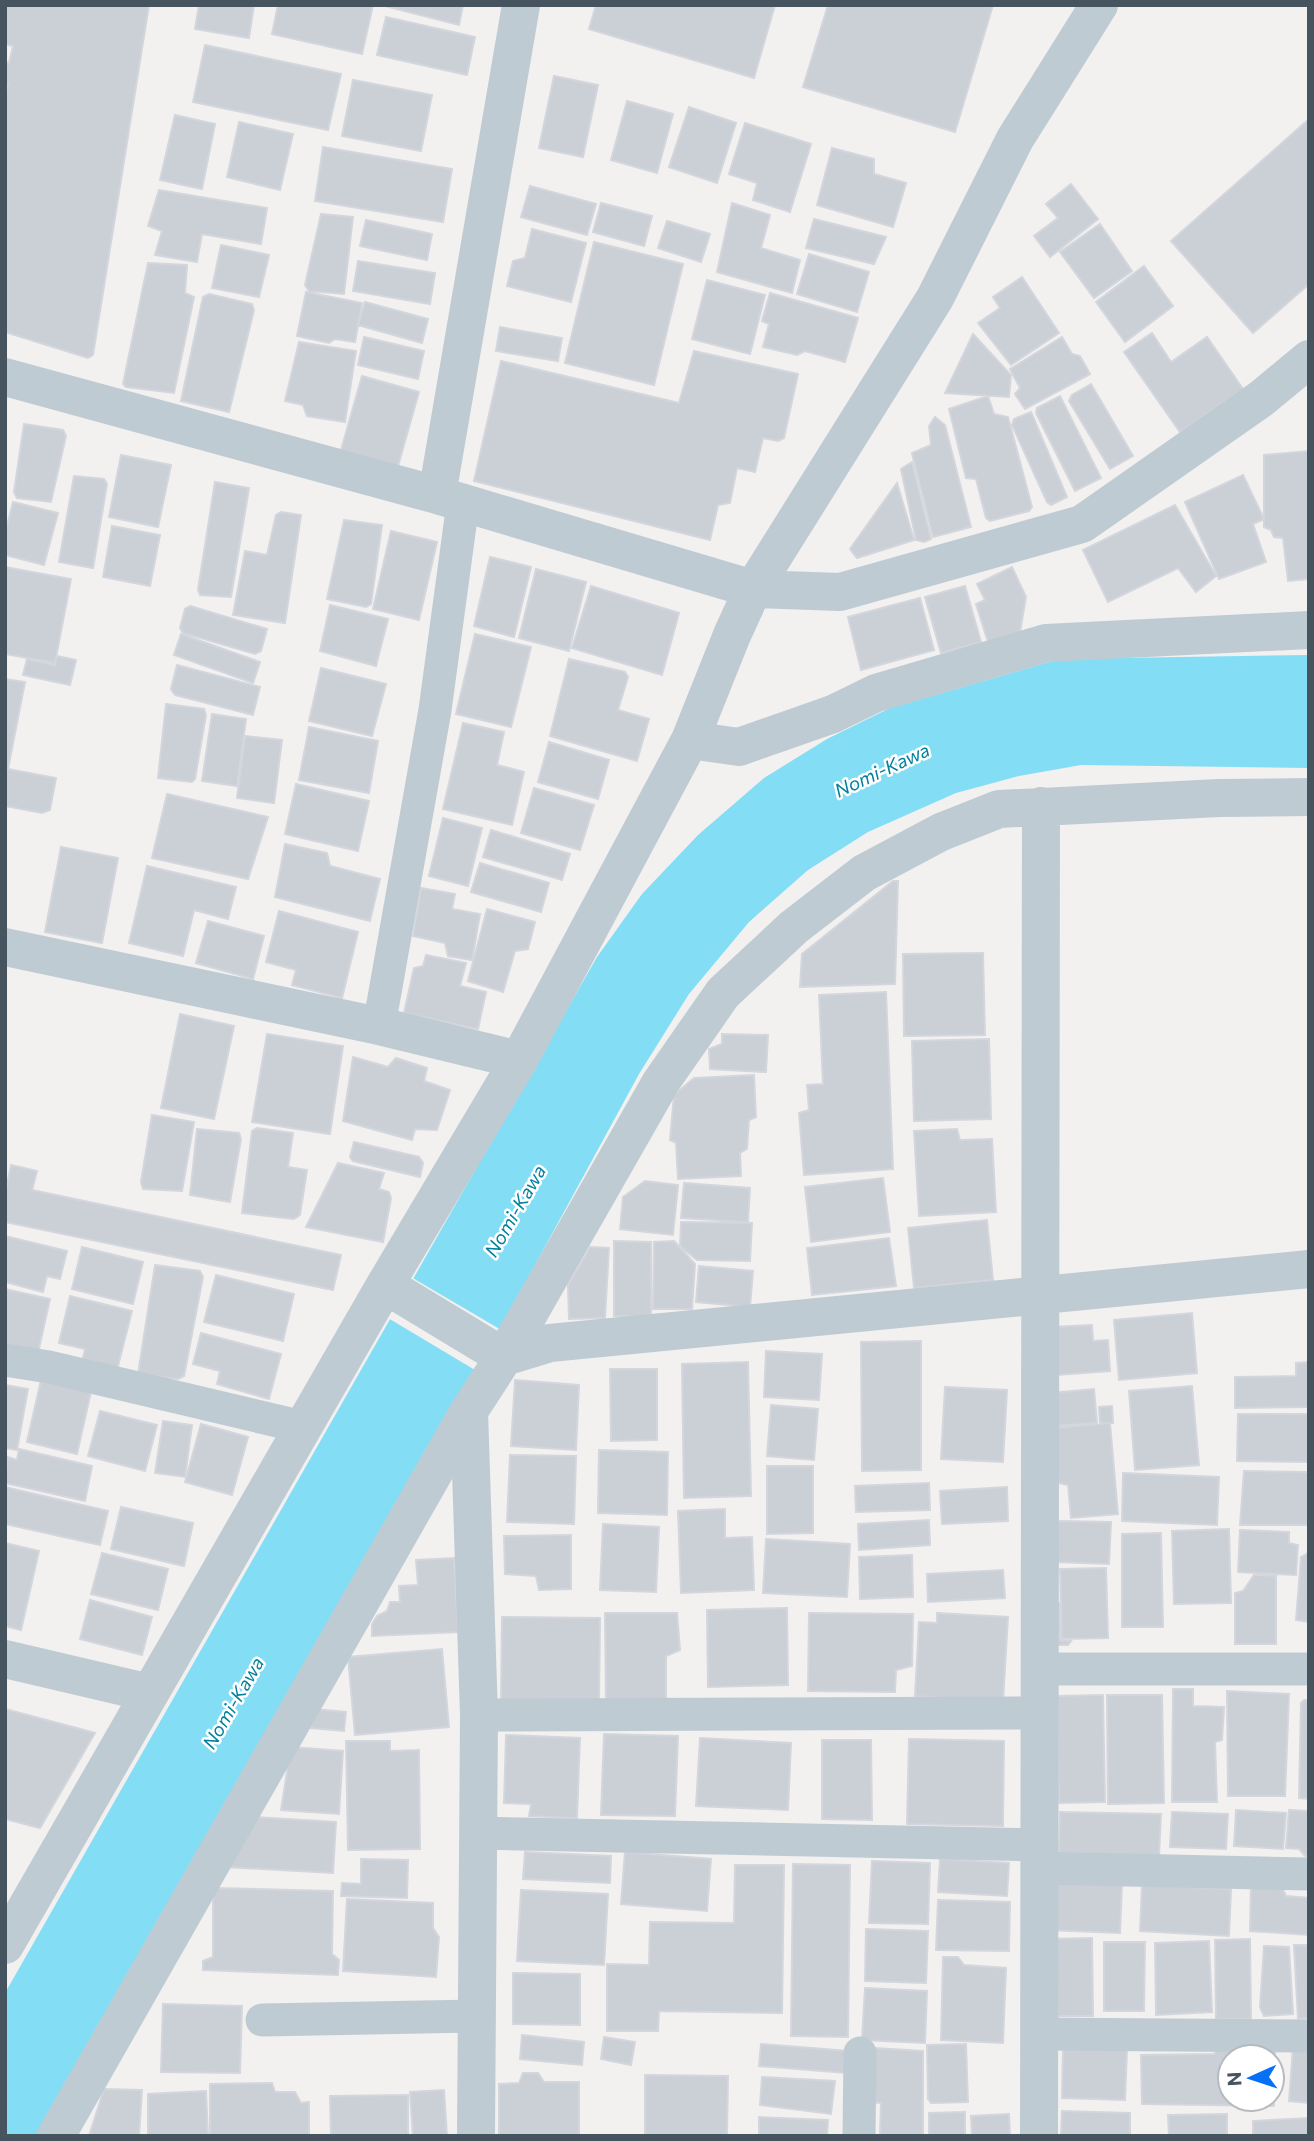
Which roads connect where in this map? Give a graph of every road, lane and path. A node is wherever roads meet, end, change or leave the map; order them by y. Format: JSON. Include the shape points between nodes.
{"nodes":[{"id":1,"x":521,"y":5,"type":"edge"},
{"id":2,"x":1098,"y":5,"type":"edge"},
{"id":3,"x":1309,"y":359,"type":"edge"},
{"id":4,"x":5,"y":377,"type":"edge"},
{"id":5,"x":450,"y":499,"type":"junction"},
{"id":6,"x":753,"y":589,"type":"junction"},
{"id":7,"x":1309,"y":629,"type":"edge"},
{"id":8,"x":690,"y":740,"type":"junction"},
{"id":9,"x":1309,"y":797,"type":"edge"},
{"id":10,"x":1041,"y":806,"type":"junction"},
{"id":11,"x":5,"y":947,"type":"edge"},
{"id":12,"x":379,"y":1026,"type":"junction"},
{"id":13,"x":519,"y":1060,"type":"junction"},
{"id":14,"x":1309,"y":1269,"type":"edge"},
{"id":15,"x":392,"y":1290,"type":"junction"},
{"id":16,"x":1040,"y":1294,"type":"junction"},
{"id":17,"x":499,"y":1354,"type":"junction"},
{"id":18,"x":5,"y":1360,"type":"edge"},
{"id":19,"x":469,"y":1411,"type":"junction"},
{"id":20,"x":303,"y":1427,"type":"junction"},
{"id":21,"x":5,"y":1659,"type":"edge"},
{"id":22,"x":1040,"y":1669,"type":"junction"},
{"id":23,"x":1309,"y":1669,"type":"edge"},
{"id":24,"x":150,"y":1693,"type":"junction"},
{"id":25,"x":1039,"y":1713,"type":"junction"},
{"id":26,"x":479,"y":1715,"type":"junction"},
{"id":27,"x":478,"y":1833,"type":"junction"},
{"id":28,"x":1039,"y":1857,"type":"junction"},
{"id":29,"x":1309,"y":1874,"type":"edge"},
{"id":30,"x":5,"y":1945,"type":"edge"},
{"id":31,"x":476,"y":2016,"type":"junction"},
{"id":32,"x":262,"y":2021,"type":"dead end"},
{"id":33,"x":1039,"y":2034,"type":"junction"},
{"id":34,"x":1309,"y":2036,"type":"edge"},
{"id":35,"x":860,"y":2053,"type":"dead end"},
{"id":36,"x":56,"y":2136,"type":"edge"},
{"id":37,"x":475,"y":2136,"type":"edge"},
{"id":38,"x":859,"y":2136,"type":"edge"},
{"id":39,"x":1039,"y":2136,"type":"edge"}],
"edges":[{"from":1,"to":5,"type":"street"},
{"from":2,"to":6,"type":"street","via":[[1015,139],[935,298]]},
{"from":3,"to":6,"type":"street","via":[[1262,398],[1082,524],[840,593]]},
{"from":4,"to":5,"type":"street"},
{"from":5,"to":6,"type":"street"},
{"from":5,"to":12,"type":"lane","via":[[435,710]]},
{"from":6,"to":8,"type":"street"},
{"from":7,"to":8,"type":"street","via":[[1046,643],[876,693],[834,714],[738,747]]},
{"from":8,"to":13,"type":"street"},
{"from":9,"to":10,"type":"street"},
{"from":10,"to":16,"type":"street"},
{"from":10,"to":17,"type":"street","via":[[999,809],[941,832],[864,873],[794,927],[723,993],[662,1083]]},
{"from":11,"to":12,"type":"street"},
{"from":12,"to":13,"type":"street"},
{"from":13,"to":15,"type":"street"},
{"from":14,"to":16,"type":"street"},
{"from":15,"to":17,"type":"street"},
{"from":15,"to":20,"type":"street"},
{"from":16,"to":17,"type":"street","via":[[550,1343]]},
{"from":16,"to":22,"type":"street"},
{"from":17,"to":19,"type":"street"},
{"from":18,"to":20,"type":"lane"},
{"from":19,"to":26,"type":"street"},
{"from":19,"to":36,"type":"street"},
{"from":20,"to":24,"type":"street"},
{"from":21,"to":24,"type":"street"},
{"from":22,"to":23,"type":"lane"},
{"from":22,"to":25,"type":"street"},
{"from":24,"to":30,"type":"street"},
{"from":25,"to":26,"type":"lane"},
{"from":25,"to":28,"type":"street"},
{"from":26,"to":27,"type":"street"},
{"from":27,"to":28,"type":"lane"},
{"from":27,"to":31,"type":"street"},
{"from":28,"to":29,"type":"lane"},
{"from":28,"to":33,"type":"street"},
{"from":31,"to":32,"type":"lane"},
{"from":31,"to":37,"type":"street"},
{"from":33,"to":34,"type":"lane"},
{"from":33,"to":39,"type":"street"},
{"from":35,"to":38,"type":"lane"}]}
